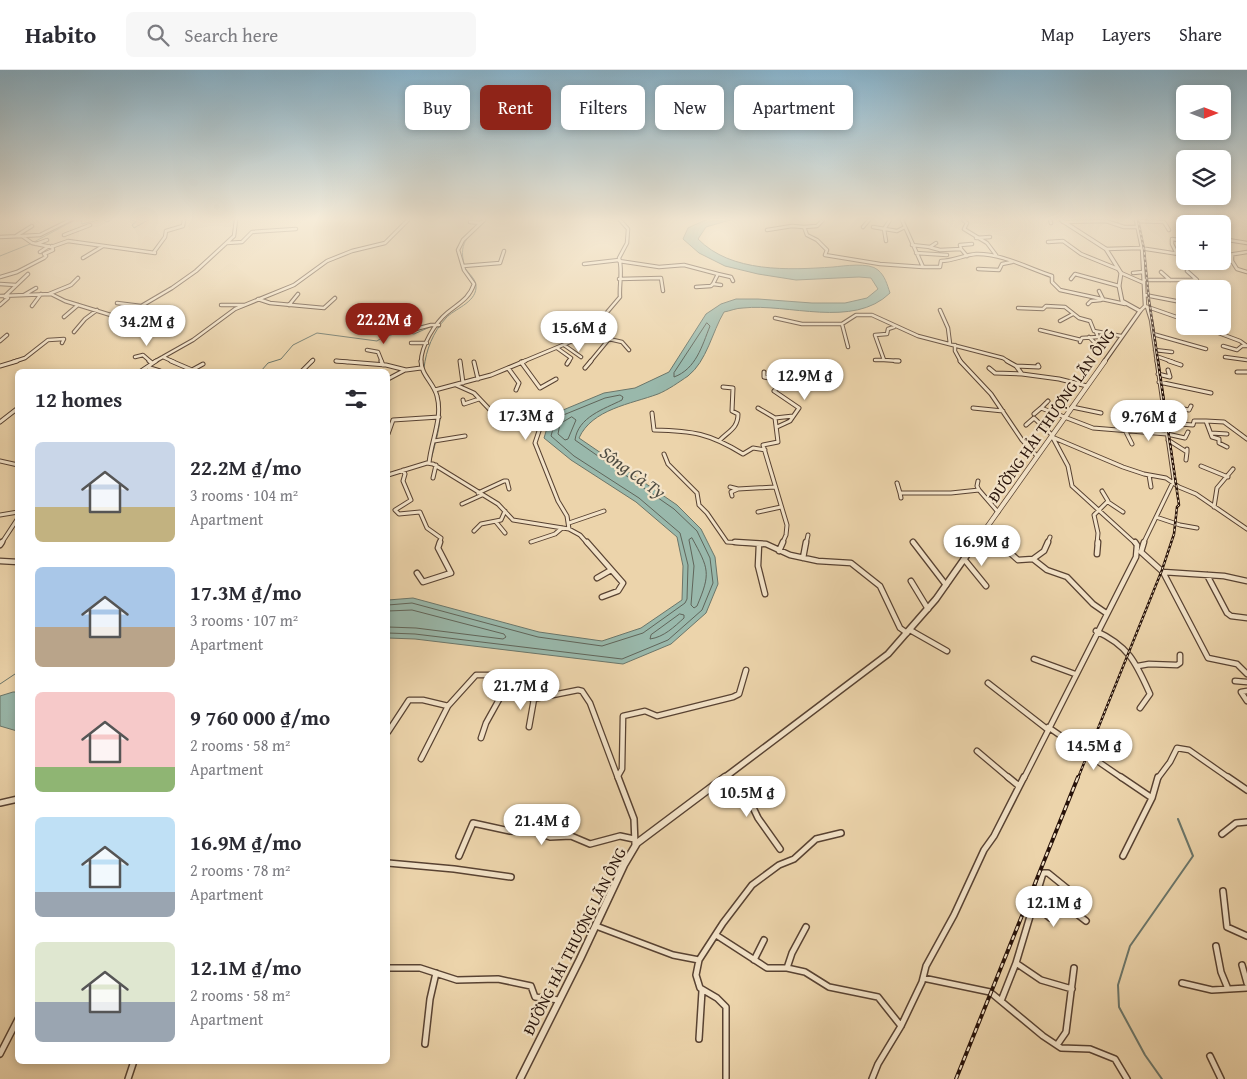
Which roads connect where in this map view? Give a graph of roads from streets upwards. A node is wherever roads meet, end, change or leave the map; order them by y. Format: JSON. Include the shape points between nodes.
{"nodes":[{"id":1,"x":24,"y":267,"type":"edge"},
{"id":2,"x":199,"y":267,"type":"edge"},
{"id":3,"x":317,"y":267,"type":"edge"},
{"id":4,"x":466,"y":267,"type":"edge"},
{"id":5,"x":622,"y":267,"type":"edge"},
{"id":6,"x":692,"y":267,"type":"edge"},
{"id":7,"x":1000,"y":267,"type":"edge"},
{"id":8,"x":1027,"y":267,"type":"edge"},
{"id":9,"x":1111,"y":267,"type":"edge"},
{"id":10,"x":1118,"y":267,"type":"edge"},
{"id":11,"x":1143,"y":267,"type":"edge"},
{"id":12,"x":1236,"y":267,"type":"edge"},
{"id":13,"x":978,"y":269,"type":"dead end"},
{"id":14,"x":1120,"y":271,"type":"junction"},
{"id":15,"x":1187,"y":271,"type":"dead end"},
{"id":16,"x":1133,"y":272,"type":"dead end"},
{"id":17,"x":1143,"y":272,"type":"junction"},
{"id":18,"x":1160,"y":272,"type":"dead end"},
{"id":19,"x":1247,"y":272,"type":"edge"},
{"id":20,"x":10,"y":274,"type":"junction"},
{"id":21,"x":718,"y":274,"type":"junction"},
{"id":22,"x":0,"y":277,"type":"edge"},
{"id":23,"x":78,"y":278,"type":"dead end"},
{"id":24,"x":620,"y":279,"type":"junction"},
{"id":25,"x":1071,"y":279,"type":"dead end"},
{"id":26,"x":733,"y":281,"type":"dead end"},
{"id":27,"x":1171,"y":281,"type":"junction"},
{"id":28,"x":1144,"y":282,"type":"junction"},
{"id":29,"x":0,"y":284,"type":"edge"},
{"id":30,"x":713,"y":284,"type":"junction"},
{"id":31,"x":16,"y":285,"type":"junction"},
{"id":32,"x":721,"y":285,"type":"dead end"},
{"id":33,"x":1119,"y":286,"type":"junction"},
{"id":34,"x":696,"y":287,"type":"dead end"},
{"id":35,"x":36,"y":288,"type":"dead end"},
{"id":36,"x":664,"y":291,"type":"dead end"},
{"id":37,"x":1099,"y":292,"type":"dead end"},
{"id":38,"x":41,"y":294,"type":"junction"},
{"id":39,"x":49,"y":294,"type":"junction"},
{"id":40,"x":298,"y":294,"type":"dead end"},
{"id":41,"x":24,"y":295,"type":"junction"},
{"id":42,"x":1145,"y":295,"type":"junction"},
{"id":43,"x":0,"y":296,"type":"edge"},
{"id":44,"x":5,"y":296,"type":"junction"},
{"id":45,"x":335,"y":298,"type":"dead end"},
{"id":46,"x":258,"y":299,"type":"junction"},
{"id":47,"x":1103,"y":299,"type":"junction"},
{"id":48,"x":1176,"y":301,"type":"edge"},
{"id":49,"x":118,"y":303,"type":"dead end"},
{"id":50,"x":1060,"y":303,"type":"dead end"},
{"id":51,"x":221,"y":304,"type":"dead end"},
{"id":52,"x":1088,"y":304,"type":"dead end"},
{"id":53,"x":1125,"y":304,"type":"junction"},
{"id":54,"x":0,"y":305,"type":"edge"},
{"id":55,"x":78,"y":305,"type":"junction"},
{"id":56,"x":244,"y":305,"type":"junction"},
{"id":57,"x":289,"y":305,"type":"junction"},
{"id":58,"x":32,"y":306,"type":"dead end"},
{"id":59,"x":141,"y":306,"type":"junction"},
{"id":60,"x":1069,"y":306,"type":"dead end"},
{"id":61,"x":1146,"y":306,"type":"junction"},
{"id":62,"x":1018,"y":308,"type":"dead end"},
{"id":63,"x":1065,"y":308,"type":"junction"},
{"id":64,"x":97,"y":310,"type":"junction"},
{"id":65,"x":940,"y":310,"type":"dead end"},
{"id":66,"x":1140,"y":311,"type":"junction"},
{"id":67,"x":1074,"y":314,"type":"junction"},
{"id":68,"x":64,"y":317,"type":"dead end"},
{"id":69,"x":1176,"y":317,"type":"edge"},
{"id":70,"x":775,"y":318,"type":"dead end"},
{"id":71,"x":1060,"y":321,"type":"dead end"},
{"id":72,"x":595,"y":323,"type":"junction"},
{"id":73,"x":842,"y":324,"type":"junction"},
{"id":74,"x":439,"y":325,"type":"junction"},
{"id":75,"x":894,"y":327,"type":"junction"},
{"id":76,"x":386,"y":328,"type":"dead end"},
{"id":77,"x":1040,"y":330,"type":"dead end"},
{"id":78,"x":74,"y":332,"type":"dead end"},
{"id":79,"x":1096,"y":332,"type":"junction"},
{"id":80,"x":1153,"y":334,"type":"junction"},
{"id":81,"x":7,"y":335,"type":"dead end"},
{"id":82,"x":1227,"y":335,"type":"edge"},
{"id":83,"x":1089,"y":336,"type":"junction"},
{"id":84,"x":1121,"y":336,"type":"junction"},
{"id":85,"x":609,"y":339,"type":"junction"},
{"id":86,"x":0,"y":341,"type":"edge"},
{"id":87,"x":62,"y":343,"type":"dead end"},
{"id":88,"x":411,"y":343,"type":"dead end"},
{"id":89,"x":427,"y":343,"type":"junction"},
{"id":90,"x":950,"y":344,"type":"junction"},
{"id":91,"x":1093,"y":344,"type":"dead end"},
{"id":92,"x":564,"y":345,"type":"junction"},
{"id":93,"x":955,"y":345,"type":"junction"},
{"id":94,"x":1247,"y":345,"type":"edge"},
{"id":95,"x":848,"y":347,"type":"dead end"},
{"id":96,"x":1223,"y":347,"type":"dead end"},
{"id":97,"x":557,"y":348,"type":"junction"},
{"id":98,"x":1206,"y":349,"type":"dead end"},
{"id":99,"x":367,"y":350,"type":"dead end"},
{"id":100,"x":629,"y":350,"type":"dead end"},
{"id":101,"x":1155,"y":350,"type":"junction"},
{"id":102,"x":1172,"y":352,"type":"dead end"},
{"id":103,"x":1156,"y":356,"type":"junction"},
{"id":104,"x":135,"y":357,"type":"dead end"},
{"id":105,"x":163,"y":357,"type":"junction"},
{"id":106,"x":581,"y":357,"type":"dead end"},
{"id":107,"x":1226,"y":357,"type":"dead end"},
{"id":108,"x":313,"y":360,"type":"dead end"},
{"id":109,"x":875,"y":360,"type":"dead end"},
{"id":110,"x":884,"y":360,"type":"junction"},
{"id":111,"x":1247,"y":360,"type":"edge"},
{"id":112,"x":336,"y":361,"type":"dead end"},
{"id":113,"x":460,"y":361,"type":"dead end"},
{"id":114,"x":899,"y":361,"type":"dead end"},
{"id":115,"x":474,"y":362,"type":"dead end"},
{"id":116,"x":521,"y":362,"type":"junction"},
{"id":117,"x":152,"y":364,"type":"junction"},
{"id":118,"x":203,"y":364,"type":"dead end"},
{"id":119,"x":567,"y":364,"type":"dead end"},
{"id":120,"x":382,"y":365,"type":"junction"},
{"id":121,"x":1038,"y":365,"type":"dead end"},
{"id":122,"x":1181,"y":365,"type":"dead end"},
{"id":123,"x":0,"y":366,"type":"edge"},
{"id":124,"x":1016,"y":366,"type":"junction"},
{"id":125,"x":147,"y":367,"type":"junction"},
{"id":126,"x":421,"y":368,"type":"junction"},
{"id":127,"x":508,"y":368,"type":"junction"},
{"id":128,"x":585,"y":368,"type":"dead end"},
{"id":129,"x":989,"y":368,"type":"dead end"},
{"id":130,"x":144,"y":369,"type":"edge"},
{"id":131,"x":154,"y":369,"type":"edge"},
{"id":132,"x":190,"y":369,"type":"edge"},
{"id":133,"x":194,"y":369,"type":"edge"},
{"id":134,"x":304,"y":369,"type":"edge"},
{"id":135,"x":406,"y":370,"type":"junction"},
{"id":136,"x":1168,"y":370,"type":"dead end"},
{"id":137,"x":764,"y":372,"type":"dead end"},
{"id":138,"x":1237,"y":372,"type":"dead end"},
{"id":139,"x":1247,"y":372,"type":"edge"},
{"id":140,"x":1022,"y":374,"type":"junction"},
{"id":141,"x":1158,"y":374,"type":"junction"},
{"id":142,"x":390,"y":376,"type":"edge"},
{"id":143,"x":478,"y":379,"type":"junction"},
{"id":144,"x":556,"y":379,"type":"dead end"},
{"id":145,"x":1159,"y":382,"type":"junction"},
{"id":146,"x":463,"y":383,"type":"junction"},
{"id":147,"x":456,"y":385,"type":"junction"},
{"id":148,"x":1086,"y":386,"type":"junction"},
{"id":149,"x":723,"y":387,"type":"dead end"},
{"id":150,"x":437,"y":389,"type":"junction"},
{"id":151,"x":516,"y":390,"type":"dead end"},
{"id":152,"x":1211,"y":393,"type":"dead end"},
{"id":153,"x":1167,"y":395,"type":"dead end"},
{"id":154,"x":1162,"y":397,"type":"junction"},
{"id":155,"x":479,"y":399,"type":"junction"},
{"id":156,"x":463,"y":400,"type":"dead end"},
{"id":157,"x":1048,"y":401,"type":"dead end"},
{"id":158,"x":1163,"y":405,"type":"junction"},
{"id":159,"x":1191,"y":406,"type":"dead end"},
{"id":160,"x":1072,"y":407,"type":"junction"},
{"id":161,"x":758,"y":408,"type":"dead end"},
{"id":162,"x":973,"y":408,"type":"dead end"},
{"id":163,"x":1041,"y":408,"type":"junction"},
{"id":164,"x":15,"y":410,"type":"edge"},
{"id":165,"x":1003,"y":411,"type":"junction"},
{"id":166,"x":1101,"y":412,"type":"dead end"},
{"id":167,"x":652,"y":413,"type":"dead end"},
{"id":168,"x":1034,"y":414,"type":"dead end"},
{"id":169,"x":793,"y":416,"type":"junction"},
{"id":170,"x":1064,"y":417,"type":"junction"},
{"id":171,"x":439,"y":418,"type":"junction"},
{"id":172,"x":775,"y":418,"type":"junction"},
{"id":173,"x":1206,"y":421,"type":"junction"},
{"id":174,"x":0,"y":422,"type":"edge"},
{"id":175,"x":1166,"y":423,"type":"junction"},
{"id":176,"x":1026,"y":425,"type":"dead end"},
{"id":177,"x":777,"y":427,"type":"junction"},
{"id":178,"x":390,"y":428,"type":"edge"},
{"id":179,"x":1124,"y":430,"type":"junction"},
{"id":180,"x":1188,"y":432,"type":"dead end"},
{"id":181,"x":1211,"y":433,"type":"junction"},
{"id":182,"x":1168,"y":434,"type":"junction"},
{"id":183,"x":1227,"y":434,"type":"dead end"},
{"id":184,"x":465,"y":436,"type":"dead end"},
{"id":185,"x":1052,"y":437,"type":"junction"},
{"id":186,"x":1247,"y":439,"type":"edge"},
{"id":187,"x":720,"y":440,"type":"junction"},
{"id":188,"x":1168,"y":440,"type":"junction"},
{"id":189,"x":434,"y":441,"type":"junction"},
{"id":190,"x":1132,"y":444,"type":"dead end"},
{"id":191,"x":1227,"y":447,"type":"dead end"},
{"id":192,"x":764,"y":450,"type":"junction"},
{"id":193,"x":664,"y":454,"type":"dead end"},
{"id":194,"x":1037,"y":456,"type":"junction"},
{"id":195,"x":1186,"y":460,"type":"dead end"},
{"id":196,"x":0,"y":461,"type":"edge"},
{"id":197,"x":429,"y":463,"type":"junction"},
{"id":198,"x":15,"y":464,"type":"edge"},
{"id":199,"x":436,"y":465,"type":"junction"},
{"id":200,"x":1201,"y":466,"type":"dead end"},
{"id":201,"x":1233,"y":469,"type":"dead end"},
{"id":202,"x":403,"y":470,"type":"junction"},
{"id":203,"x":390,"y":474,"type":"edge"},
{"id":204,"x":1149,"y":475,"type":"junction"},
{"id":205,"x":1228,"y":476,"type":"junction"},
{"id":206,"x":433,"y":478,"type":"dead end"},
{"id":207,"x":978,"y":481,"type":"dead end"},
{"id":208,"x":1173,"y":482,"type":"junction"},
{"id":209,"x":897,"y":483,"type":"dead end"},
{"id":210,"x":730,"y":487,"type":"dead end"},
{"id":211,"x":775,"y":487,"type":"junction"},
{"id":212,"x":1150,"y":487,"type":"dead end"},
{"id":213,"x":509,"y":489,"type":"dead end"},
{"id":214,"x":738,"y":489,"type":"junction"},
{"id":215,"x":979,"y":490,"type":"junction"},
{"id":216,"x":1102,"y":491,"type":"dead end"},
{"id":217,"x":900,"y":493,"type":"junction"},
{"id":218,"x":480,"y":494,"type":"junction"},
{"id":219,"x":732,"y":496,"type":"dead end"},
{"id":220,"x":901,"y":498,"type":"dead end"},
{"id":221,"x":1108,"y":502,"type":"junction"},
{"id":222,"x":462,"y":504,"type":"dead end"},
{"id":223,"x":781,"y":507,"type":"junction"},
{"id":224,"x":1214,"y":507,"type":"junction"},
{"id":225,"x":1098,"y":509,"type":"junction"},
{"id":226,"x":505,"y":511,"type":"junction"},
{"id":227,"x":604,"y":511,"type":"dead end"},
{"id":228,"x":15,"y":512,"type":"edge"},
{"id":229,"x":758,"y":512,"type":"dead end"},
{"id":230,"x":998,"y":512,"type":"junction"},
{"id":231,"x":1123,"y":512,"type":"dead end"},
{"id":232,"x":0,"y":515,"type":"edge"},
{"id":233,"x":1156,"y":517,"type":"junction"},
{"id":234,"x":15,"y":522,"type":"edge"},
{"id":235,"x":496,"y":522,"type":"junction"},
{"id":236,"x":569,"y":523,"type":"junction"},
{"id":237,"x":15,"y":527,"type":"edge"},
{"id":238,"x":10,"y":528,"type":"junction"},
{"id":239,"x":562,"y":528,"type":"junction"},
{"id":240,"x":1196,"y":528,"type":"dead end"},
{"id":241,"x":569,"y":529,"type":"junction"},
{"id":242,"x":1247,"y":529,"type":"edge"},
{"id":243,"x":474,"y":531,"type":"dead end"},
{"id":244,"x":505,"y":532,"type":"dead end"},
{"id":245,"x":982,"y":534,"type":"junction"},
{"id":246,"x":808,"y":535,"type":"dead end"},
{"id":247,"x":1050,"y":537,"type":"dead end"},
{"id":248,"x":531,"y":542,"type":"dead end"},
{"id":249,"x":913,"y":542,"type":"dead end"},
{"id":250,"x":759,"y":544,"type":"junction"},
{"id":251,"x":0,"y":545,"type":"edge"},
{"id":252,"x":779,"y":551,"type":"junction"},
{"id":253,"x":1139,"y":551,"type":"junction"},
{"id":254,"x":1097,"y":554,"type":"dead end"},
{"id":255,"x":803,"y":558,"type":"junction"},
{"id":256,"x":964,"y":559,"type":"junction"},
{"id":257,"x":1034,"y":559,"type":"junction"},
{"id":258,"x":0,"y":562,"type":"edge"},
{"id":259,"x":15,"y":562,"type":"edge"},
{"id":260,"x":611,"y":570,"type":"junction"},
{"id":261,"x":1163,"y":572,"type":"junction"},
{"id":262,"x":417,"y":573,"type":"dead end"},
{"id":263,"x":1207,"y":575,"type":"junction"},
{"id":264,"x":597,"y":578,"type":"dead end"},
{"id":265,"x":911,"y":581,"type":"dead end"},
{"id":266,"x":1247,"y":581,"type":"edge"},
{"id":267,"x":946,"y":585,"type":"junction"},
{"id":268,"x":986,"y":586,"type":"dead end"},
{"id":269,"x":765,"y":594,"type":"dead end"},
{"id":270,"x":602,"y":597,"type":"dead end"},
{"id":271,"x":928,"y":610,"type":"junction"},
{"id":272,"x":1106,"y":613,"type":"junction"},
{"id":273,"x":1247,"y":618,"type":"edge"},
{"id":274,"x":1096,"y":631,"type":"junction"},
{"id":275,"x":909,"y":632,"type":"junction"},
{"id":276,"x":947,"y":651,"type":"dead end"},
{"id":277,"x":1180,"y":655,"type":"dead end"},
{"id":278,"x":1034,"y":659,"type":"dead end"},
{"id":279,"x":1138,"y":666,"type":"junction"},
{"id":280,"x":746,"y":670,"type":"dead end"},
{"id":281,"x":1076,"y":674,"type":"junction"},
{"id":282,"x":1247,"y":674,"type":"edge"},
{"id":283,"x":1235,"y":681,"type":"dead end"},
{"id":284,"x":1247,"y":682,"type":"edge"},
{"id":285,"x":988,"y":683,"type":"dead end"},
{"id":286,"x":506,"y":687,"type":"junction"},
{"id":287,"x":1247,"y":691,"type":"edge"},
{"id":288,"x":534,"y":699,"type":"junction"},
{"id":289,"x":1247,"y":702,"type":"edge"},
{"id":290,"x":448,"y":706,"type":"junction"},
{"id":291,"x":1140,"y":708,"type":"dead end"},
{"id":292,"x":529,"y":727,"type":"dead end"},
{"id":293,"x":1048,"y":728,"type":"junction"},
{"id":294,"x":390,"y":729,"type":"edge"},
{"id":295,"x":481,"y":738,"type":"dead end"},
{"id":296,"x":977,"y":751,"type":"dead end"},
{"id":297,"x":421,"y":759,"type":"dead end"},
{"id":298,"x":728,"y":775,"type":"junction"},
{"id":299,"x":618,"y":776,"type":"junction"},
{"id":300,"x":1019,"y":786,"type":"junction"},
{"id":301,"x":1247,"y":790,"type":"edge"},
{"id":302,"x":1152,"y":798,"type":"junction"},
{"id":303,"x":15,"y":800,"type":"edge"},
{"id":304,"x":0,"y":802,"type":"edge"},
{"id":305,"x":1247,"y":822,"type":"edge"},
{"id":306,"x":841,"y":833,"type":"dead end"},
{"id":307,"x":1222,"y":834,"type":"dead end"},
{"id":308,"x":634,"y":839,"type":"junction"},
{"id":309,"x":635,"y":846,"type":"junction"},
{"id":310,"x":780,"y":849,"type":"dead end"},
{"id":311,"x":459,"y":856,"type":"dead end"},
{"id":312,"x":1123,"y":856,"type":"dead end"},
{"id":313,"x":390,"y":864,"type":"edge"},
{"id":314,"x":511,"y":877,"type":"dead end"},
{"id":315,"x":1069,"y":890,"type":"dead end"},
{"id":316,"x":1222,"y":891,"type":"dead end"},
{"id":317,"x":1033,"y":904,"type":"junction"},
{"id":318,"x":1086,"y":921,"type":"dead end"},
{"id":319,"x":596,"y":926,"type":"junction"},
{"id":320,"x":806,"y":927,"type":"dead end"},
{"id":321,"x":716,"y":935,"type":"junction"},
{"id":322,"x":1247,"y":936,"type":"edge"},
{"id":323,"x":764,"y":940,"type":"dead end"},
{"id":324,"x":1216,"y":946,"type":"dead end"},
{"id":325,"x":699,"y":960,"type":"junction"},
{"id":326,"x":754,"y":960,"type":"junction"},
{"id":327,"x":1016,"y":963,"type":"junction"},
{"id":328,"x":1242,"y":965,"type":"dead end"},
{"id":329,"x":390,"y":968,"type":"edge"},
{"id":330,"x":787,"y":968,"type":"junction"},
{"id":331,"x":1074,"y":968,"type":"dead end"},
{"id":332,"x":436,"y":972,"type":"junction"},
{"id":333,"x":923,"y":978,"type":"junction"},
{"id":334,"x":1182,"y":983,"type":"dead end"},
{"id":335,"x":1247,"y":983,"type":"edge"},
{"id":336,"x":1247,"y":988,"type":"edge"},
{"id":337,"x":1072,"y":989,"type":"junction"},
{"id":338,"x":1228,"y":989,"type":"junction"},
{"id":339,"x":702,"y":991,"type":"junction"},
{"id":340,"x":559,"y":1000,"type":"junction"},
{"id":341,"x":1001,"y":1001,"type":"junction"},
{"id":342,"x":15,"y":1025,"type":"edge"},
{"id":343,"x":901,"y":1026,"type":"junction"},
{"id":344,"x":699,"y":1039,"type":"dead end"},
{"id":345,"x":425,"y":1044,"type":"dead end"},
{"id":346,"x":1057,"y":1045,"type":"junction"},
{"id":347,"x":0,"y":1054,"type":"edge"},
{"id":348,"x":1210,"y":1056,"type":"dead end"},
{"id":349,"x":133,"y":1064,"type":"edge"},
{"id":350,"x":726,"y":1078,"type":"edge"},
{"id":351,"x":128,"y":1079,"type":"edge"},
{"id":352,"x":520,"y":1079,"type":"edge"},
{"id":353,"x":872,"y":1079,"type":"edge"},
{"id":354,"x":1127,"y":1079,"type":"edge"},
{"id":355,"x":1221,"y":1079,"type":"edge"}],
"edges":[{"from":1,"to":20,"type":"street"},
{"from":2,"to":59,"type":"street"},
{"from":3,"to":46,"type":"street","via":[[295,284]]},
{"from":4,"to":74,"type":"street","via":[[474,284],[471,294],[445,315]]},
{"from":5,"to":24,"type":"street"},
{"from":6,"to":21,"type":"street"},
{"from":7,"to":13,"type":"street","via":[[994,271]]},
{"from":8,"to":47,"type":"street","via":[[1052,276],[1052,282],[1060,290]]},
{"from":9,"to":14,"type":"street"},
{"from":10,"to":14,"type":"street"},
{"from":11,"to":17,"type":"street"},
{"from":12,"to":19,"type":"street"},
{"from":14,"to":28,"type":"street"},
{"from":14,"to":33,"type":"street"},
{"from":15,"to":27,"type":"street","via":[[1197,280]]},
{"from":16,"to":17,"type":"street"},
{"from":17,"to":28,"type":"street"},
{"from":18,"to":27,"type":"street"},
{"from":20,"to":22,"type":"street"},
{"from":20,"to":31,"type":"street","via":[[26,276]]},
{"from":21,"to":26,"type":"street","via":[[731,277]]},
{"from":21,"to":30,"type":"street"},
{"from":23,"to":39,"type":"street","via":[[71,285]]},
{"from":24,"to":36,"type":"street","via":[[661,278]]},
{"from":24,"to":72,"type":"street","via":[[620,298]]},
{"from":25,"to":33,"type":"street","via":[[1075,274]]},
{"from":27,"to":28,"type":"street"},
{"from":28,"to":42,"type":"street"},
{"from":29,"to":31,"type":"street"},
{"from":30,"to":32,"type":"street"},
{"from":30,"to":34,"type":"street"},
{"from":31,"to":44,"type":"street"},
{"from":33,"to":53,"type":"street"},
{"from":35,"to":41,"type":"street"},
{"from":37,"to":47,"type":"street"},
{"from":38,"to":39,"type":"street"},
{"from":38,"to":41,"type":"street"},
{"from":38,"to":58,"type":"street"},
{"from":39,"to":55,"type":"street"},
{"from":40,"to":57,"type":"street"},
{"from":41,"to":44,"type":"street"},
{"from":42,"to":48,"type":"street"},
{"from":42,"to":61,"type":"street"},
{"from":43,"to":44,"type":"street"},
{"from":43,"to":54,"type":"street","via":[[8,298]]},
{"from":45,"to":57,"type":"street","via":[[324,308]]},
{"from":46,"to":56,"type":"street"},
{"from":46,"to":57,"type":"street"},
{"from":47,"to":52,"type":"street"},
{"from":47,"to":53,"type":"street"},
{"from":49,"to":59,"type":"street"},
{"from":50,"to":63,"type":"street"},
{"from":51,"to":56,"type":"street"},
{"from":53,"to":66,"type":"street"},
{"from":55,"to":64,"type":"street"},
{"from":55,"to":68,"type":"street"},
{"from":56,"to":105,"type":"street"},
{"from":59,"to":64,"type":"street","via":[[121,316]]},
{"from":60,"to":63,"type":"street"},
{"from":61,"to":66,"type":"street"},
{"from":61,"to":69,"type":"street"},
{"from":61,"to":80,"type":"street"},
{"from":62,"to":63,"type":"street"},
{"from":63,"to":67,"type":"street"},
{"from":64,"to":78,"type":"street"},
{"from":65,"to":90,"type":"street","via":[[948,326]]},
{"from":66,"to":84,"type":"street","name":"ĐƯỜNG HẢI THƯỢNG LÃN ÔNG"},
{"from":67,"to":71,"type":"street"},
{"from":67,"to":79,"type":"street","via":[[1090,321],[1092,330]]},
{"from":70,"to":73,"type":"street","via":[[802,324]]},
{"from":72,"to":85,"type":"street","via":[[610,333]]},
{"from":72,"to":92,"type":"street"},
{"from":73,"to":75,"type":"street","via":[[854,315],[862,314],[874,315]]},
{"from":73,"to":95,"type":"street"},
{"from":74,"to":76,"type":"street","via":[[410,331]]},
{"from":74,"to":89,"type":"street"},
{"from":75,"to":90,"type":"street"},
{"from":75,"to":110,"type":"street","via":[[888,329],[887,334],[875,336]]},
{"from":77,"to":83,"type":"street","via":[[1080,341]]},
{"from":79,"to":83,"type":"street","via":[[1098,336]]},
{"from":79,"to":84,"type":"street"},
{"from":80,"to":98,"type":"street"},
{"from":80,"to":101,"type":"street"},
{"from":81,"to":86,"type":"street"},
{"from":82,"to":94,"type":"street"},
{"from":83,"to":91,"type":"street"},
{"from":84,"to":148,"type":"street","name":"ĐƯỜNG HẢI THƯỢNG LÃN ÔNG"},
{"from":85,"to":100,"type":"street","via":[[622,342]]},
{"from":85,"to":128,"type":"street"},
{"from":87,"to":123,"type":"street","via":[[64,339],[48,340],[25,358]]},
{"from":88,"to":89,"type":"street"},
{"from":89,"to":126,"type":"street","via":[[422,353]]},
{"from":90,"to":93,"type":"street"},
{"from":92,"to":97,"type":"street"},
{"from":92,"to":106,"type":"street"},
{"from":93,"to":124,"type":"street","via":[[1003,358]]},
{"from":93,"to":165,"type":"street","via":[[960,360],[994,396]]},
{"from":94,"to":96,"type":"street","via":[[1236,350]]},
{"from":97,"to":116,"type":"street"},
{"from":97,"to":119,"type":"street","via":[[572,359]]},
{"from":99,"to":120,"type":"street","via":[[378,352]]},
{"from":101,"to":102,"type":"street"},
{"from":101,"to":103,"type":"street"},
{"from":103,"to":122,"type":"street"},
{"from":103,"to":141,"type":"street"},
{"from":104,"to":117,"type":"street","via":[[143,355]]},
{"from":105,"to":117,"type":"street"},
{"from":105,"to":132,"type":"street"},
{"from":107,"to":111,"type":"street"},
{"from":108,"to":134,"type":"street"},
{"from":109,"to":110,"type":"street"},
{"from":110,"to":114,"type":"street"},
{"from":112,"to":120,"type":"street"},
{"from":113,"to":146,"type":"street"},
{"from":115,"to":143,"type":"street"},
{"from":116,"to":127,"type":"street"},
{"from":116,"to":144,"type":"street","via":[[540,388]]},
{"from":117,"to":125,"type":"street"},
{"from":118,"to":133,"type":"street"},
{"from":120,"to":135,"type":"street"},
{"from":121,"to":124,"type":"street"},
{"from":124,"to":140,"type":"street"},
{"from":125,"to":130,"type":"street"},
{"from":125,"to":131,"type":"street"},
{"from":126,"to":135,"type":"street"},
{"from":126,"to":150,"type":"street","via":[[424,377]]},
{"from":127,"to":143,"type":"street"},
{"from":127,"to":151,"type":"street","via":[[519,383]]},
{"from":129,"to":140,"type":"street","via":[[995,373]]},
{"from":135,"to":142,"type":"street"},
{"from":136,"to":141,"type":"street","via":[[1170,377]]},
{"from":137,"to":169,"type":"street","via":[[764,377],[780,380],[774,390],[799,408]]},
{"from":138,"to":139,"type":"street"},
{"from":140,"to":148,"type":"street"},
{"from":141,"to":145,"type":"street"},
{"from":143,"to":146,"type":"street"},
{"from":145,"to":152,"type":"street"},
{"from":145,"to":154,"type":"street"},
{"from":146,"to":147,"type":"street"},
{"from":147,"to":150,"type":"street"},
{"from":147,"to":155,"type":"street","via":[[474,393]]},
{"from":148,"to":160,"type":"street","name":"ĐƯỜNG HẢI THƯỢNG LÃN ÔNG"},
{"from":149,"to":187,"type":"street","via":[[733,388],[732,411],[738,414],[738,422],[737,427]]},
{"from":150,"to":171,"type":"street"},
{"from":153,"to":154,"type":"street"},
{"from":154,"to":158,"type":"street"},
{"from":155,"to":156,"type":"street","via":[[464,404]]},
{"from":155,"to":236,"type":"street","via":[[493,413],[503,414],[522,426],[540,428],[535,443]]},
{"from":157,"to":163,"type":"street"},
{"from":158,"to":159,"type":"street","via":[[1188,410]]},
{"from":158,"to":175,"type":"street"},
{"from":160,"to":166,"type":"street"},
{"from":160,"to":170,"type":"street","name":"ĐƯỜNG HẢI THƯỢNG LÃN ÔNG"},
{"from":161,"to":172,"type":"street"},
{"from":162,"to":165,"type":"street"},
{"from":163,"to":168,"type":"street"},
{"from":163,"to":170,"type":"street"},
{"from":164,"to":174,"type":"street"},
{"from":165,"to":194,"type":"street","via":[[1027,447]]},
{"from":167,"to":187,"type":"street","via":[[653,430],[685,430]]},
{"from":169,"to":172,"type":"street"},
{"from":169,"to":177,"type":"street"},
{"from":170,"to":179,"type":"street","via":[[1095,428]]},
{"from":170,"to":185,"type":"street","name":"ĐƯỜNG HẢI THƯỢNG LÃN ÔNG"},
{"from":171,"to":178,"type":"street","via":[[393,420]]},
{"from":171,"to":189,"type":"street"},
{"from":172,"to":177,"type":"street"},
{"from":173,"to":175,"type":"street","via":[[1194,420],[1193,425]]},
{"from":173,"to":181,"type":"street"},
{"from":173,"to":186,"type":"street","via":[[1224,422]]},
{"from":175,"to":182,"type":"street"},
{"from":176,"to":185,"type":"street","via":[[1034,418]]},
{"from":177,"to":192,"type":"street","via":[[778,442],[764,444]]},
{"from":179,"to":182,"type":"street"},
{"from":179,"to":190,"type":"street"},
{"from":180,"to":182,"type":"street","via":[[1185,438]]},
{"from":181,"to":183,"type":"street"},
{"from":181,"to":191,"type":"street"},
{"from":182,"to":188,"type":"street"},
{"from":184,"to":189,"type":"street"},
{"from":185,"to":194,"type":"street","name":"ĐƯỜNG HẢI THƯỢNG LÃN ÔNG"},
{"from":185,"to":204,"type":"street"},
{"from":185,"to":225,"type":"street","via":[[1068,466],[1071,485]]},
{"from":187,"to":192,"type":"street","via":[[742,454],[753,448]]},
{"from":188,"to":195,"type":"street","via":[[1187,450]]},
{"from":188,"to":208,"type":"street"},
{"from":189,"to":197,"type":"street"},
{"from":192,"to":211,"type":"street"},
{"from":193,"to":250,"type":"street","via":[[668,464],[697,493],[699,505],[726,541]]},
{"from":194,"to":230,"type":"street","name":"ĐƯỜNG HẢI THƯỢNG LÃN ÔNG"},
{"from":196,"to":198,"type":"street"},
{"from":197,"to":199,"type":"street"},
{"from":197,"to":202,"type":"street"},
{"from":199,"to":206,"type":"street"},
{"from":199,"to":218,"type":"street"},
{"from":200,"to":205,"type":"street"},
{"from":201,"to":205,"type":"street"},
{"from":202,"to":203,"type":"street"},
{"from":202,"to":262,"type":"street","via":[[403,481],[411,500],[396,511],[401,514],[419,511],[428,528],[441,538],[438,548],[451,573],[423,582]]},
{"from":204,"to":208,"type":"street"},
{"from":204,"to":212,"type":"street"},
{"from":205,"to":224,"type":"street","via":[[1217,488]]},
{"from":207,"to":215,"type":"street"},
{"from":208,"to":224,"type":"street"},
{"from":208,"to":233,"type":"street"},
{"from":209,"to":217,"type":"street"},
{"from":210,"to":214,"type":"street"},
{"from":211,"to":214,"type":"street"},
{"from":211,"to":223,"type":"street"},
{"from":213,"to":218,"type":"street","via":[[504,480]]},
{"from":214,"to":219,"type":"street","via":[[731,492]]},
{"from":215,"to":217,"type":"street","via":[[951,494]]},
{"from":215,"to":230,"type":"street"},
{"from":216,"to":221,"type":"street"},
{"from":217,"to":220,"type":"street"},
{"from":218,"to":222,"type":"street"},
{"from":218,"to":226,"type":"street"},
{"from":221,"to":225,"type":"street"},
{"from":221,"to":231,"type":"street"},
{"from":223,"to":229,"type":"street"},
{"from":223,"to":252,"type":"street","via":[[787,528]]},
{"from":224,"to":242,"type":"street"},
{"from":225,"to":253,"type":"street","via":[[1135,542]]},
{"from":225,"to":254,"type":"street","via":[[1094,517],[1098,533]]},
{"from":226,"to":235,"type":"street","via":[[503,518]]},
{"from":226,"to":239,"type":"street","via":[[517,521]]},
{"from":227,"to":236,"type":"street"},
{"from":228,"to":232,"type":"street"},
{"from":230,"to":245,"type":"street","name":"ĐƯỜNG HẢI THƯỢNG LÃN ÔNG"},
{"from":233,"to":240,"type":"street"},
{"from":233,"to":253,"type":"street"},
{"from":234,"to":238,"type":"street"},
{"from":235,"to":243,"type":"street","via":[[481,524]]},
{"from":235,"to":244,"type":"street"},
{"from":236,"to":241,"type":"street"},
{"from":237,"to":238,"type":"street"},
{"from":238,"to":251,"type":"street"},
{"from":239,"to":241,"type":"street"},
{"from":239,"to":248,"type":"street","via":[[555,534]]},
{"from":241,"to":260,"type":"street","via":[[582,537]]},
{"from":245,"to":256,"type":"street","name":"ĐƯỜNG HẢI THƯỢNG LÃN ÔNG"},
{"from":245,"to":257,"type":"street","via":[[992,537],[1018,560]]},
{"from":246,"to":255,"type":"street"},
{"from":247,"to":257,"type":"street","via":[[1044,551]]},
{"from":249,"to":267,"type":"street"},
{"from":250,"to":252,"type":"street"},
{"from":250,"to":269,"type":"street","via":[[758,568]]},
{"from":252,"to":255,"type":"street"},
{"from":253,"to":261,"type":"street"},
{"from":253,"to":272,"type":"street"},
{"from":255,"to":275,"type":"street","via":[[852,564],[881,588],[900,628]]},
{"from":256,"to":267,"type":"street","name":"ĐƯỜNG HẢI THƯỢNG LÃN ÔNG"},
{"from":256,"to":268,"type":"street"},
{"from":257,"to":272,"type":"street","via":[[1047,570],[1067,577]]},
{"from":258,"to":259,"type":"street"},
{"from":260,"to":264,"type":"street"},
{"from":260,"to":270,"type":"street","via":[[623,586]]},
{"from":261,"to":263,"type":"street"},
{"from":261,"to":282,"type":"street","via":[[1208,658],[1237,664]]},
{"from":263,"to":266,"type":"street"},
{"from":263,"to":273,"type":"street","via":[[1227,613]]},
{"from":265,"to":271,"type":"street"},
{"from":267,"to":271,"type":"street","name":"ĐƯỜNG HẢI THƯỢNG LÃN ÔNG"},
{"from":271,"to":275,"type":"street","name":"ĐƯỜNG HẢI THƯỢNG LÃN ÔNG"},
{"from":272,"to":274,"type":"street"},
{"from":274,"to":279,"type":"street","via":[[1111,638]]},
{"from":274,"to":281,"type":"street"},
{"from":275,"to":276,"type":"street"},
{"from":275,"to":298,"type":"street","name":"ĐƯỜNG HẢI THƯỢNG LÃN ÔNG","via":[[880,661]]},
{"from":277,"to":279,"type":"street","via":[[1177,665]]},
{"from":278,"to":281,"type":"street"},
{"from":279,"to":291,"type":"street","via":[[1150,694]]},
{"from":280,"to":299,"type":"street","via":[[739,694],[733,697],[657,716],[645,711],[623,716],[622,769]]},
{"from":281,"to":293,"type":"street"},
{"from":283,"to":284,"type":"street"},
{"from":285,"to":293,"type":"street"},
{"from":286,"to":288,"type":"street"},
{"from":286,"to":290,"type":"street","via":[[503,678],[476,675]]},
{"from":286,"to":295,"type":"street"},
{"from":287,"to":289,"type":"street","via":[[1241,692]]},
{"from":288,"to":292,"type":"street"},
{"from":288,"to":299,"type":"street","via":[[578,690],[584,692]]},
{"from":290,"to":294,"type":"street","via":[[409,700]]},
{"from":290,"to":297,"type":"street"},
{"from":293,"to":300,"type":"street"},
{"from":293,"to":302,"type":"street"},
{"from":296,"to":300,"type":"street"},
{"from":298,"to":309,"type":"street","name":"ĐƯỜNG HẢI THƯỢNG LÃN ÔNG"},
{"from":298,"to":310,"type":"street","via":[[749,799]]},
{"from":299,"to":308,"type":"street","via":[[634,819]]},
{"from":300,"to":333,"type":"street","via":[[984,850]]},
{"from":301,"to":302,"type":"street","via":[[1180,747],[1159,774]]},
{"from":302,"to":312,"type":"street"},
{"from":303,"to":304,"type":"street"},
{"from":305,"to":307,"type":"street","via":[[1239,821]]},
{"from":306,"to":321,"type":"street","via":[[816,839],[794,859],[756,881]]},
{"from":308,"to":309,"type":"street"},
{"from":308,"to":311,"type":"street","via":[[620,836],[590,844],[571,836],[550,837],[475,823]]},
{"from":309,"to":319,"type":"street","name":"ĐƯỜNG HẢI THƯỢNG LÃN ÔNG"},
{"from":313,"to":314,"type":"street"},
{"from":315,"to":317,"type":"street","via":[[1044,872]]},
{"from":316,"to":322,"type":"street","via":[[1227,927]]},
{"from":317,"to":318,"type":"street","via":[[1050,918],[1064,904]]},
{"from":317,"to":327,"type":"street"},
{"from":319,"to":325,"type":"street","via":[[673,955]]},
{"from":319,"to":340,"type":"street","name":"ĐƯỜNG HẢI THƯỢNG LÃN ÔNG"},
{"from":320,"to":330,"type":"street"},
{"from":321,"to":325,"type":"street"},
{"from":321,"to":326,"type":"street"},
{"from":323,"to":326,"type":"street"},
{"from":324,"to":338,"type":"street"},
{"from":325,"to":339,"type":"street","via":[[696,975]]},
{"from":326,"to":330,"type":"street","via":[[767,968]]},
{"from":327,"to":337,"type":"street","via":[[1041,980]]},
{"from":327,"to":341,"type":"street"},
{"from":328,"to":335,"type":"street"},
{"from":329,"to":332,"type":"street","via":[[420,968]]},
{"from":330,"to":343,"type":"street","via":[[805,972],[829,987],[880,998]]},
{"from":331,"to":337,"type":"street"},
{"from":332,"to":340,"type":"street","via":[[457,980],[498,979],[531,986],[535,997]]},
{"from":332,"to":345,"type":"street"},
{"from":333,"to":341,"type":"street","via":[[986,991]]},
{"from":333,"to":343,"type":"street"},
{"from":334,"to":338,"type":"street","via":[[1212,990]]},
{"from":336,"to":338,"type":"street"},
{"from":337,"to":346,"type":"street","via":[[1066,1032]]},
{"from":339,"to":344,"type":"street"},
{"from":339,"to":350,"type":"street","via":[[726,1007]]},
{"from":340,"to":352,"type":"street","name":"ĐƯỜNG HẢI THƯỢNG LÃN ÔNG"},
{"from":341,"to":346,"type":"street"},
{"from":342,"to":347,"type":"street"},
{"from":343,"to":353,"type":"street"},
{"from":346,"to":354,"type":"street","via":[[1069,1050],[1095,1050],[1114,1059]]},
{"from":348,"to":355,"type":"street"},
{"from":349,"to":351,"type":"street"}]}
